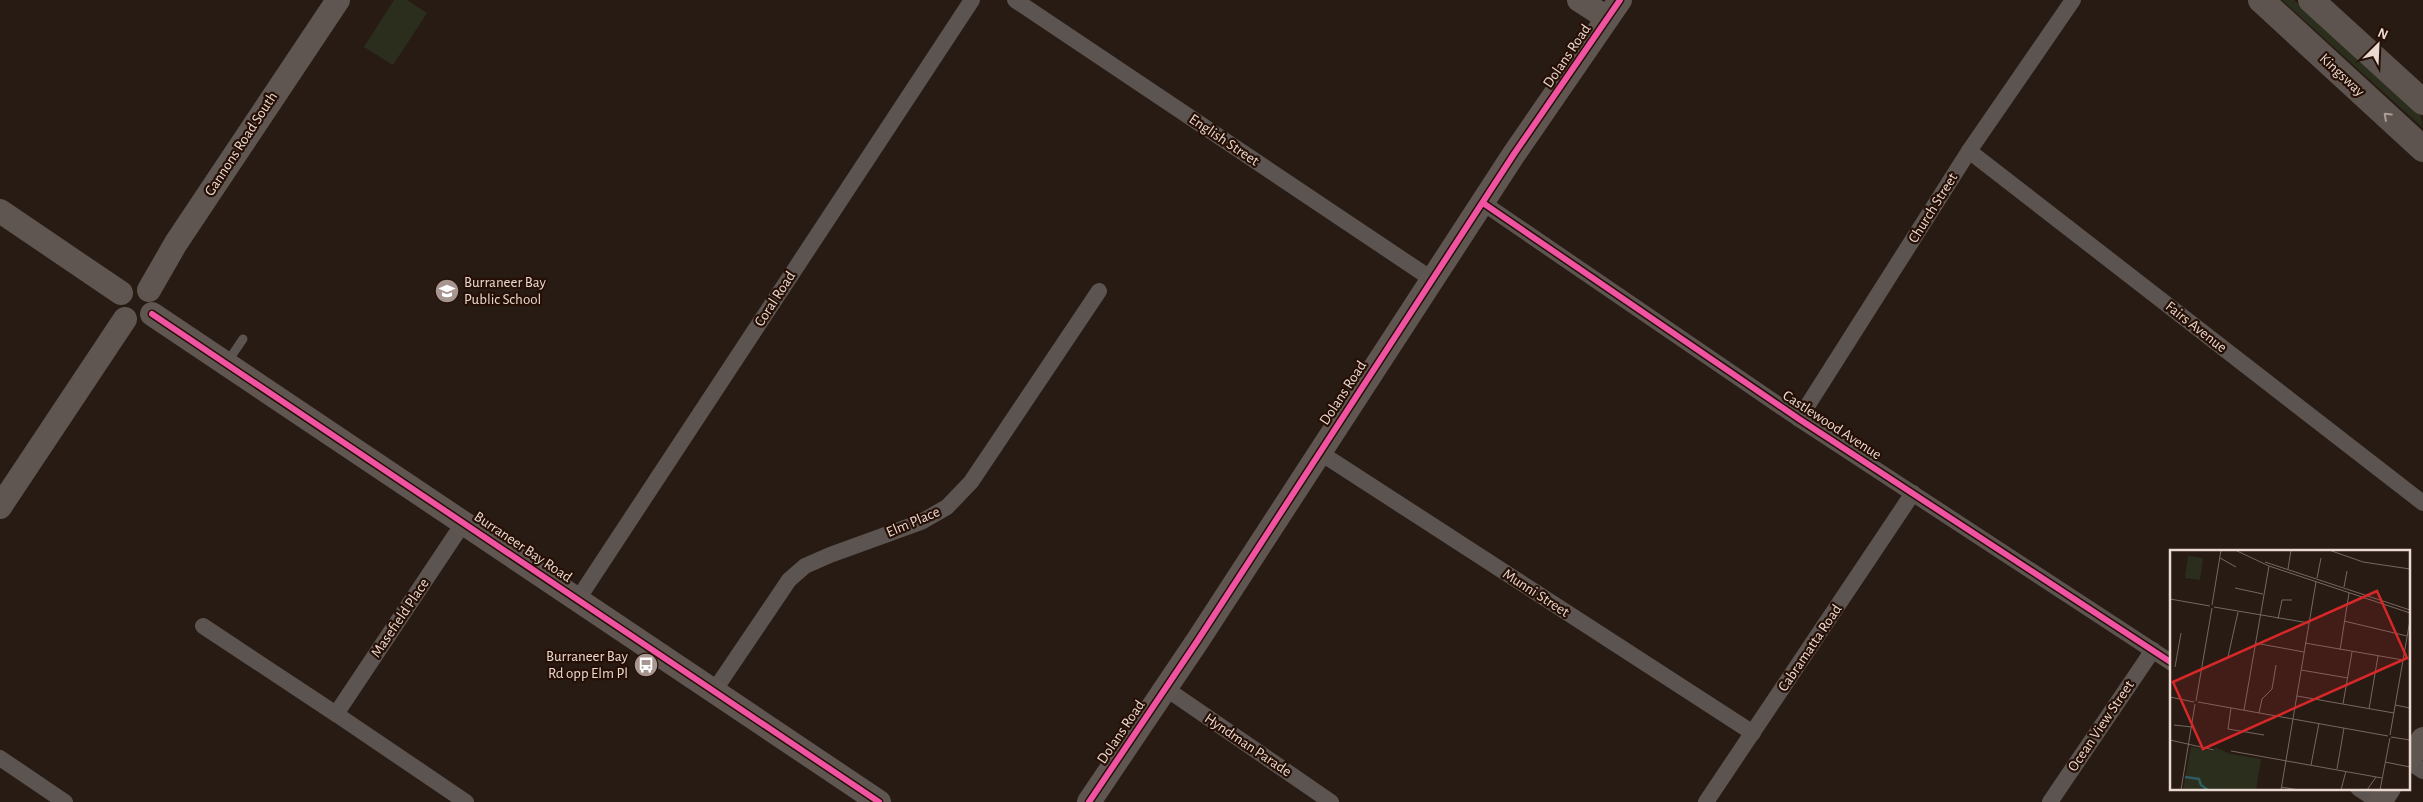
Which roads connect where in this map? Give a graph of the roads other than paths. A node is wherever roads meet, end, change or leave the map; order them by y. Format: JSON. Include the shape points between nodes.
{"nodes":[{"id":1,"x":338,"y":0,"type":"edge"},
{"id":2,"x":972,"y":0,"type":"edge"},
{"id":3,"x":1016,"y":0,"type":"edge"},
{"id":4,"x":1579,"y":0,"type":"edge"},
{"id":5,"x":2073,"y":0,"type":"edge"},
{"id":6,"x":2261,"y":0,"type":"edge"},
{"id":7,"x":2311,"y":0,"type":"edge"},
{"id":8,"x":1614,"y":9,"type":"edge"},
{"id":9,"x":2423,"y":102,"type":"edge"},
{"id":10,"x":2423,"y":149,"type":"edge"},
{"id":11,"x":1969,"y":151,"type":"junction"},
{"id":12,"x":1483,"y":203,"type":"junction"},
{"id":13,"x":0,"y":211,"type":"edge"},
{"id":14,"x":1433,"y":280,"type":"junction"},
{"id":15,"x":148,"y":290,"type":"junction"},
{"id":16,"x":1099,"y":291,"type":"dead end"},
{"id":17,"x":121,"y":293,"type":"junction"},
{"id":18,"x":152,"y":314,"type":"junction"},
{"id":19,"x":124,"y":319,"type":"junction"},
{"id":20,"x":243,"y":339,"type":"dead end"},
{"id":21,"x":226,"y":364,"type":"junction"},
{"id":22,"x":1799,"y":419,"type":"junction"},
{"id":23,"x":1319,"y":452,"type":"junction"},
{"id":24,"x":1913,"y":493,"type":"junction"},
{"id":25,"x":2423,"y":502,"type":"edge"},
{"id":26,"x":0,"y":507,"type":"edge"},
{"id":27,"x":464,"y":522,"type":"junction"},
{"id":28,"x":578,"y":599,"type":"junction"},
{"id":29,"x":204,"y":626,"type":"dead end"},
{"id":30,"x":2153,"y":650,"type":"junction"},
{"id":31,"x":2170,"y":662,"type":"edge"},
{"id":32,"x":1165,"y":688,"type":"junction"},
{"id":33,"x":714,"y":691,"type":"junction"},
{"id":34,"x":336,"y":714,"type":"junction"},
{"id":35,"x":1753,"y":733,"type":"junction"},
{"id":36,"x":2423,"y":739,"type":"edge"},
{"id":37,"x":0,"y":758,"type":"edge"},
{"id":38,"x":2410,"y":759,"type":"edge"},
{"id":39,"x":2410,"y":762,"type":"edge"},
{"id":40,"x":2423,"y":771,"type":"edge"},
{"id":41,"x":2361,"y":790,"type":"edge"},
{"id":42,"x":2388,"y":790,"type":"edge"},
{"id":43,"x":65,"y":802,"type":"edge"},
{"id":44,"x":466,"y":802,"type":"edge"},
{"id":45,"x":879,"y":802,"type":"edge"},
{"id":46,"x":1088,"y":802,"type":"edge"},
{"id":47,"x":1331,"y":802,"type":"edge"},
{"id":48,"x":1706,"y":802,"type":"edge"},
{"id":49,"x":2050,"y":802,"type":"edge"},
{"id":50,"x":2379,"y":802,"type":"edge"}],
"edges":[{"from":1,"to":15,"type":"street","name":"Gannons Road South"},
{"from":2,"to":28,"type":"street","name":"Coral Road"},
{"from":3,"to":14,"type":"street","name":"English Street"},
{"from":4,"to":8,"type":"street"},
{"from":5,"to":11,"type":"street","name":"Church Street"},
{"from":10,"to":6,"type":"main road","name":"Kingsway","one_way":true},
{"from":7,"to":9,"type":"main road"},
{"from":8,"to":12,"type":"street","name":"Dolans Road"},
{"from":11,"to":22,"type":"street","name":"Church Street"},
{"from":11,"to":25,"type":"street","name":"Fairs Avenue"},
{"from":12,"to":14,"type":"street","name":"Dolans Road"},
{"from":12,"to":22,"type":"street","name":"Castlewood Avenue"},
{"from":13,"to":17,"type":"street"},
{"from":14,"to":23,"type":"street","name":"Dolans Road"},
{"from":15,"to":17,"type":"street","via":[[137,285],[125,288]]},
{"from":15,"to":18,"type":"street","via":[[154,302]]},
{"from":16,"to":33,"type":"street","name":"Elm Place","via":[[971,482],[947,507],[922,522],[806,566],[789,580]]},
{"from":17,"to":19,"type":"street","via":[[117,304]]},
{"from":18,"to":19,"type":"street","via":[[142,322]]},
{"from":18,"to":21,"type":"street","name":"Burraneer Bay Road"},
{"from":19,"to":26,"type":"street"},
{"from":20,"to":21,"type":"lane"},
{"from":21,"to":27,"type":"street","name":"Burraneer Bay Road"},
{"from":22,"to":24,"type":"street","name":"Castlewood Avenue"},
{"from":23,"to":32,"type":"street","name":"Dolans Road"},
{"from":23,"to":35,"type":"street","name":"Munni Street"},
{"from":24,"to":30,"type":"street","name":"Castlewood Avenue"},
{"from":24,"to":35,"type":"street","name":"Cabramatta Road"},
{"from":27,"to":28,"type":"street","name":"Burraneer Bay Road"},
{"from":27,"to":34,"type":"street","name":"Masefield Place"},
{"from":28,"to":33,"type":"street","name":"Burraneer Bay Road"},
{"from":29,"to":34,"type":"street"},
{"from":30,"to":31,"type":"street","name":"Castlewood Avenue"},
{"from":30,"to":49,"type":"street","name":"Ocean View Street"},
{"from":32,"to":46,"type":"street","name":"Dolans Road"},
{"from":32,"to":47,"type":"street","name":"Hyndman Parade"},
{"from":33,"to":45,"type":"street","name":"Burraneer Bay Road"},
{"from":34,"to":44,"type":"street"},
{"from":35,"to":48,"type":"street","name":"Cabramatta Road"},
{"from":36,"to":38,"type":"street"},
{"from":37,"to":43,"type":"street"},
{"from":39,"to":40,"type":"street"},
{"from":41,"to":50,"type":"street"},
{"from":42,"to":50,"type":"street"}]}
